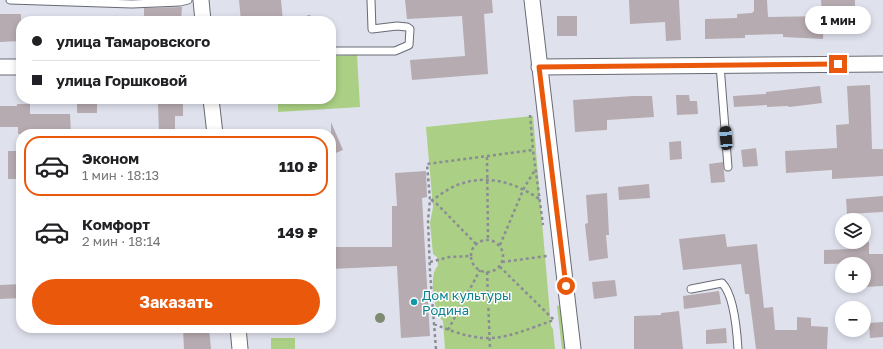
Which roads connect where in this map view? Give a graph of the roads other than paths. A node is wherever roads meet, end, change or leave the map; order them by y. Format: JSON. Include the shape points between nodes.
{"nodes":[{"id":1,"x":10,"y":0,"type":"edge"},
{"id":2,"x":188,"y":0,"type":"edge"},
{"id":3,"x":201,"y":0,"type":"edge"},
{"id":4,"x":371,"y":0,"type":"edge"},
{"id":5,"x":532,"y":0,"type":"edge"},
{"id":6,"x":134,"y":2,"type":"edge"},
{"id":7,"x":203,"y":16,"type":"edge"},
{"id":8,"x":336,"y":50,"type":"edge"},
{"id":9,"x":883,"y":64,"type":"edge"},
{"id":10,"x":720,"y":65,"type":"junction"},
{"id":11,"x":16,"y":67,"type":"edge"},
{"id":12,"x":539,"y":67,"type":"junction"},
{"id":13,"x":0,"y":68,"type":"edge"},
{"id":14,"x":212,"y":104,"type":"edge"},
{"id":15,"x":214,"y":129,"type":"edge"},
{"id":16,"x":728,"y":168,"type":"dead end"},
{"id":17,"x":691,"y":289,"type":"dead end"},
{"id":18,"x":238,"y":333,"type":"edge"},
{"id":19,"x":240,"y":349,"type":"edge"},
{"id":20,"x":573,"y":349,"type":"edge"},
{"id":21,"x":738,"y":349,"type":"edge"}],
"edges":[{"from":1,"to":6,"type":"lane"},
{"from":2,"to":6,"type":"lane"},
{"from":3,"to":7,"type":"street"},
{"from":4,"to":8,"type":"lane","via":[[372,29],[407,27],[410,29],[408,45],[395,51]]},
{"from":5,"to":12,"type":"street"},
{"from":9,"to":10,"type":"street"},
{"from":10,"to":12,"type":"street"},
{"from":10,"to":16,"type":"lane"},
{"from":11,"to":13,"type":"street"},
{"from":12,"to":20,"type":"street"},
{"from":14,"to":15,"type":"street"},
{"from":17,"to":21,"type":"lane","via":[[722,283],[727,288],[738,332]]},
{"from":18,"to":19,"type":"street"}]}
